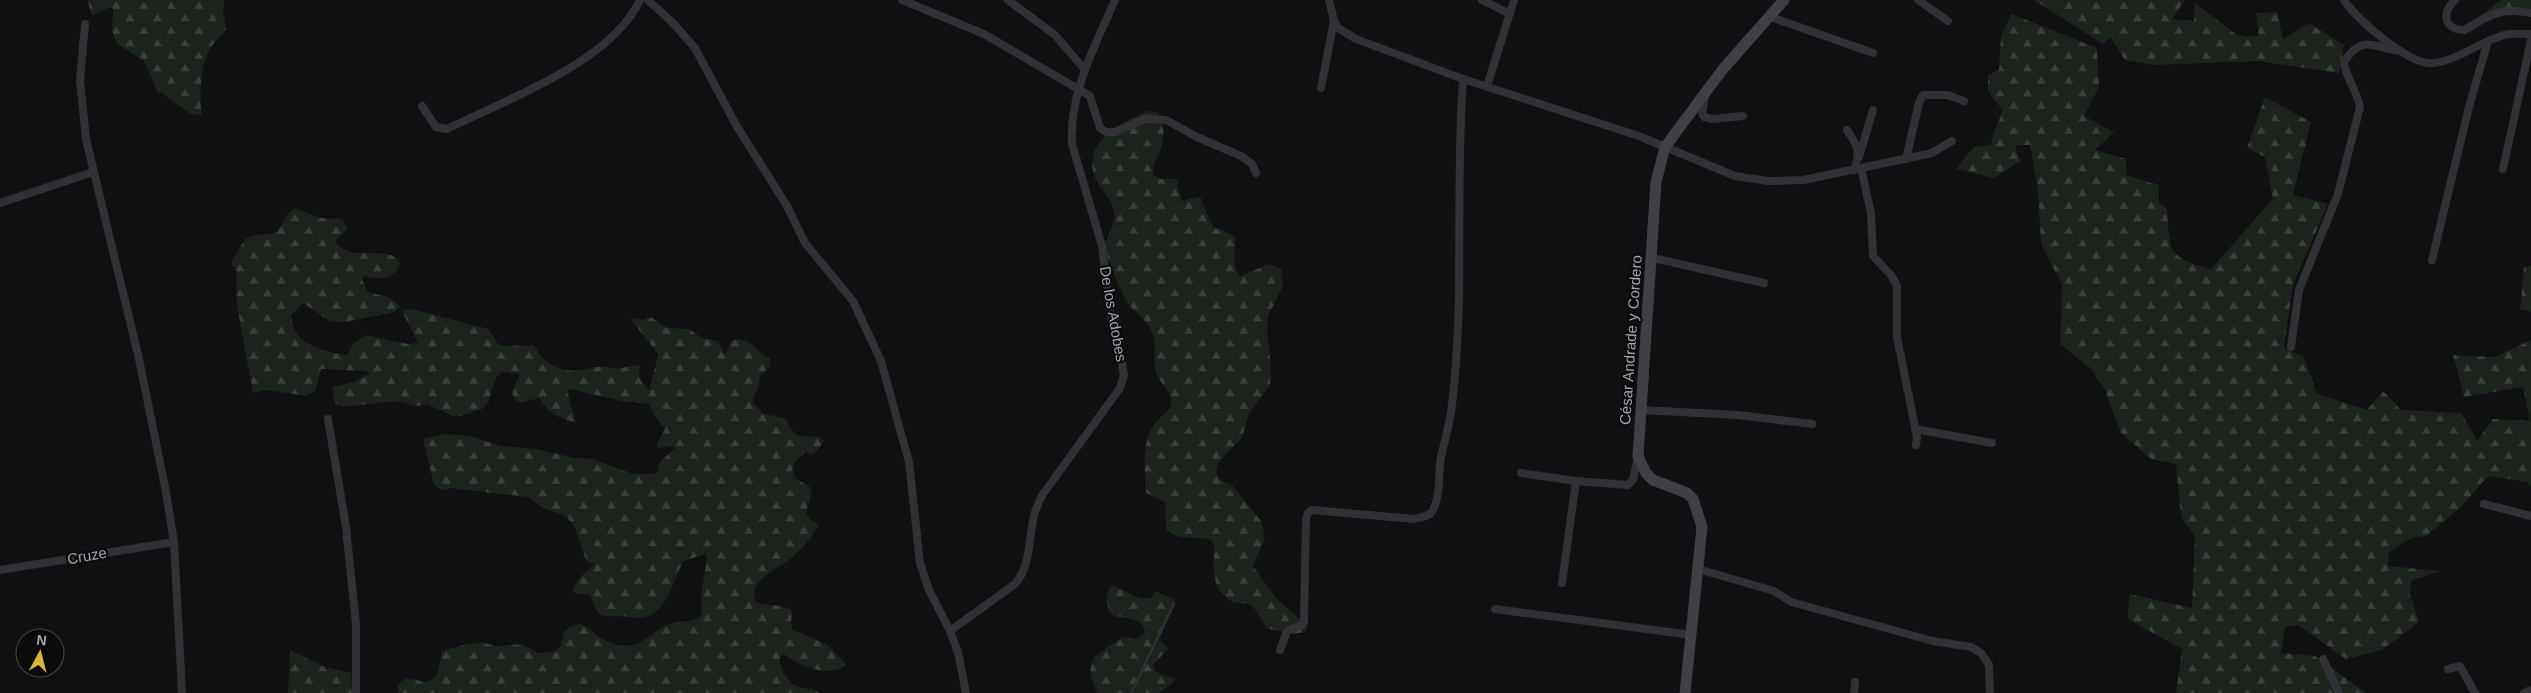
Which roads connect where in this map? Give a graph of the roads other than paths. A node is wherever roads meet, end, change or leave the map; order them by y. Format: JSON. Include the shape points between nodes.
{"nodes":[{"id":1,"x":640,"y":0,"type":"edge"},
{"id":2,"x":648,"y":0,"type":"edge"},
{"id":3,"x":902,"y":0,"type":"edge"},
{"id":4,"x":1008,"y":0,"type":"edge"},
{"id":5,"x":1115,"y":0,"type":"edge"},
{"id":6,"x":1328,"y":0,"type":"edge"},
{"id":7,"x":1482,"y":0,"type":"edge"},
{"id":8,"x":1514,"y":0,"type":"edge"},
{"id":9,"x":1784,"y":0,"type":"edge"},
{"id":10,"x":1918,"y":0,"type":"edge"},
{"id":11,"x":2344,"y":0,"type":"edge"},
{"id":12,"x":2455,"y":0,"type":"edge"},
{"id":13,"x":2531,"y":13,"type":"edge"},
{"id":14,"x":1510,"y":14,"type":"junction"},
{"id":15,"x":1768,"y":16,"type":"junction"},
{"id":16,"x":1334,"y":21,"type":"junction"},
{"id":17,"x":1948,"y":21,"type":"dead end"},
{"id":18,"x":85,"y":24,"type":"dead end"},
{"id":19,"x":2531,"y":34,"type":"edge"},
{"id":20,"x":2488,"y":40,"type":"junction"},
{"id":21,"x":2531,"y":40,"type":"edge"},
{"id":22,"x":2400,"y":51,"type":"junction"},
{"id":23,"x":1873,"y":53,"type":"dead end"},
{"id":24,"x":1085,"y":70,"type":"junction"},
{"id":25,"x":1463,"y":79,"type":"junction"},
{"id":26,"x":1487,"y":86,"type":"junction"},
{"id":27,"x":1321,"y":88,"type":"dead end"},
{"id":28,"x":1078,"y":90,"type":"junction"},
{"id":29,"x":1708,"y":90,"type":"junction"},
{"id":30,"x":1964,"y":101,"type":"dead end"},
{"id":31,"x":422,"y":106,"type":"dead end"},
{"id":32,"x":1873,"y":110,"type":"dead end"},
{"id":33,"x":1743,"y":116,"type":"dead end"},
{"id":34,"x":1846,"y":130,"type":"dead end"},
{"id":35,"x":1952,"y":141,"type":"dead end"},
{"id":36,"x":1665,"y":148,"type":"junction"},
{"id":37,"x":1859,"y":157,"type":"junction"},
{"id":38,"x":1906,"y":159,"type":"junction"},
{"id":39,"x":1858,"y":169,"type":"junction"},
{"id":40,"x":2503,"y":170,"type":"dead end"},
{"id":41,"x":93,"y":172,"type":"junction"},
{"id":42,"x":1256,"y":173,"type":"dead end"},
{"id":43,"x":0,"y":203,"type":"edge"},
{"id":44,"x":1653,"y":258,"type":"junction"},
{"id":45,"x":2432,"y":260,"type":"dead end"},
{"id":46,"x":1764,"y":284,"type":"dead end"},
{"id":47,"x":2291,"y":347,"type":"dead end"},
{"id":48,"x":1641,"y":410,"type":"junction"},
{"id":49,"x":328,"y":420,"type":"dead end"},
{"id":50,"x":1812,"y":424,"type":"dead end"},
{"id":51,"x":1915,"y":429,"type":"junction"},
{"id":52,"x":1992,"y":443,"type":"dead end"},
{"id":53,"x":1916,"y":444,"type":"dead end"},
{"id":54,"x":1638,"y":456,"type":"junction"},
{"id":55,"x":1521,"y":474,"type":"dead end"},
{"id":56,"x":1576,"y":481,"type":"junction"},
{"id":57,"x":2484,"y":504,"type":"dead end"},
{"id":58,"x":2531,"y":516,"type":"edge"},
{"id":59,"x":174,"y":542,"type":"junction"},
{"id":60,"x":1698,"y":569,"type":"junction"},
{"id":61,"x":0,"y":570,"type":"edge"},
{"id":62,"x":1562,"y":583,"type":"dead end"},
{"id":63,"x":1495,"y":609,"type":"dead end"},
{"id":64,"x":950,"y":631,"type":"junction"},
{"id":65,"x":1692,"y":636,"type":"junction"},
{"id":66,"x":1280,"y":650,"type":"dead end"},
{"id":67,"x":2323,"y":659,"type":"dead end"},
{"id":68,"x":2448,"y":669,"type":"dead end"},
{"id":69,"x":1855,"y":682,"type":"dead end"},
{"id":70,"x":2531,"y":690,"type":"edge"},
{"id":71,"x":182,"y":693,"type":"edge"},
{"id":72,"x":356,"y":693,"type":"edge"},
{"id":73,"x":966,"y":693,"type":"edge"},
{"id":74,"x":1685,"y":693,"type":"edge"},
{"id":75,"x":1854,"y":693,"type":"edge"},
{"id":76,"x":1990,"y":693,"type":"edge"},
{"id":77,"x":2339,"y":693,"type":"edge"},
{"id":78,"x":2476,"y":693,"type":"edge"},
{"id":79,"x":2524,"y":693,"type":"edge"}],
"edges":[{"from":1,"to":31,"type":"street","via":[[627,21],[587,58],[446,129],[436,127]]},
{"from":2,"to":64,"type":"street","via":[[695,48],[806,243],[853,301],[881,361],[909,462],[920,563],[929,590]]},
{"from":3,"to":28,"type":"street","via":[[976,30]]},
{"from":4,"to":24,"type":"street","via":[[1055,35]]},
{"from":5,"to":24,"type":"street","name":"De los Adobes"},
{"from":6,"to":16,"type":"street"},
{"from":7,"to":14,"type":"street"},
{"from":8,"to":14,"type":"street"},
{"from":9,"to":15,"type":"street","name":"César Andrade y Cordero"},
{"from":10,"to":17,"type":"street"},
{"from":11,"to":22,"type":"street","via":[[2368,27]]},
{"from":12,"to":13,"type":"street","via":[[2445,19],[2450,27],[2457,30],[2464,30],[2502,10]]},
{"from":14,"to":26,"type":"street"},
{"from":15,"to":23,"type":"street"},
{"from":15,"to":29,"type":"street","name":"César Andrade y Cordero"},
{"from":16,"to":25,"type":"street","via":[[1338,28],[1356,39]]},
{"from":16,"to":27,"type":"street"},
{"from":18,"to":41,"type":"street","via":[[80,81]]},
{"from":19,"to":20,"type":"street","via":[[2507,34]]},
{"from":20,"to":22,"type":"street","via":[[2460,56],[2430,64]]},
{"from":20,"to":45,"type":"street"},
{"from":21,"to":40,"type":"street"},
{"from":22,"to":47,"type":"street","via":[[2374,44],[2361,45],[2354,48],[2344,62],[2360,107],[2338,194],[2299,290]]},
{"from":24,"to":28,"type":"street","name":"De los Adobes"},
{"from":25,"to":26,"type":"street"},
{"from":25,"to":66,"type":"street","via":[[1456,364],[1452,407],[1433,512],[1414,519],[1312,510],[1308,513],[1304,622],[1287,631]]},
{"from":26,"to":36,"type":"street","via":[[1639,136]]},
{"from":28,"to":42,"type":"street","via":[[1090,96],[1100,128],[1106,132],[1115,132],[1145,119],[1166,120],[1197,137],[1236,152],[1252,164]]},
{"from":28,"to":64,"type":"street","name":"De los Adobes","via":[[1071,127],[1072,144],[1102,246],[1112,324],[1124,375],[1113,400],[1043,494],[1035,511],[1021,577]]},
{"from":29,"to":33,"type":"street","via":[[1702,113],[1704,117]]},
{"from":29,"to":36,"type":"street","name":"César Andrade y Cordero"},
{"from":30,"to":38,"type":"street","via":[[1948,95],[1923,95]]},
{"from":32,"to":37,"type":"street"},
{"from":34,"to":37,"type":"street","via":[[1856,142]]},
{"from":35,"to":38,"type":"street","via":[[1932,153]]},
{"from":36,"to":39,"type":"street","via":[[1735,176],[1768,181],[1803,180]]},
{"from":36,"to":44,"type":"street","name":"César Andrade y Cordero","via":[[1656,182]]},
{"from":37,"to":39,"type":"street"},
{"from":38,"to":39,"type":"street"},
{"from":39,"to":51,"type":"street","via":[[1871,213],[1873,256],[1897,286],[1897,337]]},
{"from":41,"to":43,"type":"street"},
{"from":41,"to":59,"type":"street","via":[[139,359]]},
{"from":44,"to":46,"type":"street"},
{"from":44,"to":48,"type":"street","name":"César Andrade y Cordero"},
{"from":48,"to":50,"type":"street"},
{"from":48,"to":54,"type":"street","name":"César Andrade y Cordero"},
{"from":49,"to":72,"type":"street","via":[[346,527],[356,624]]},
{"from":51,"to":52,"type":"street"},
{"from":51,"to":53,"type":"street"},
{"from":54,"to":56,"type":"street","via":[[1633,480],[1628,485]]},
{"from":54,"to":60,"type":"street","via":[[1653,480],[1687,493],[1696,505],[1702,527]]},
{"from":55,"to":56,"type":"street"},
{"from":56,"to":62,"type":"street"},
{"from":57,"to":58,"type":"street"},
{"from":59,"to":61,"type":"street","name":"Cruze"},
{"from":59,"to":71,"type":"street"},
{"from":60,"to":65,"type":"street"},
{"from":60,"to":76,"type":"street","via":[[1774,591],[1791,602],[1933,641],[1971,647],[1981,653],[1989,665]]},
{"from":63,"to":65,"type":"street"},
{"from":64,"to":73,"type":"street"},
{"from":65,"to":74,"type":"street"},
{"from":67,"to":77,"type":"street"},
{"from":68,"to":78,"type":"street","via":[[2460,666]]},
{"from":69,"to":75,"type":"street"},
{"from":70,"to":79,"type":"street"}]}
